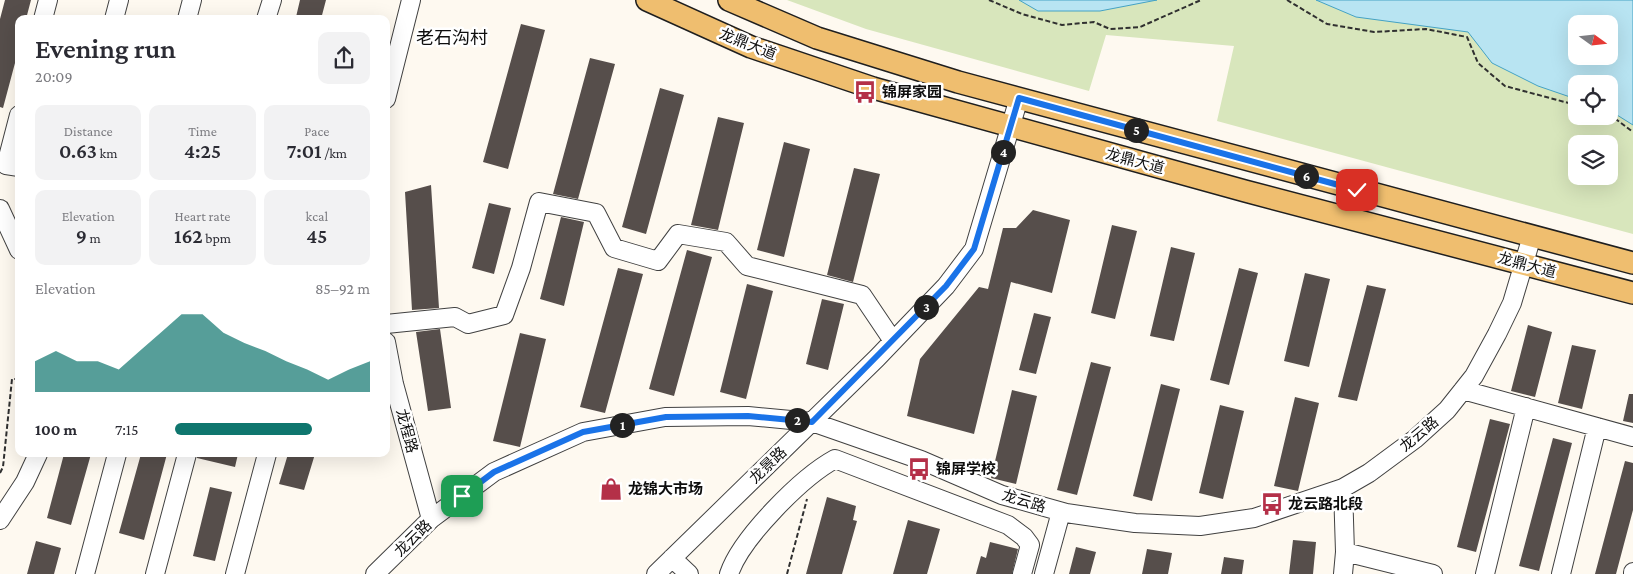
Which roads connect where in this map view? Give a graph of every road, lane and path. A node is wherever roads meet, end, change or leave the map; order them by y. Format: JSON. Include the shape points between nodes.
{"nodes":[{"id":1,"x":48,"y":0,"type":"edge"},
{"id":2,"x":119,"y":0,"type":"edge"},
{"id":3,"x":192,"y":0,"type":"edge"},
{"id":4,"x":272,"y":0,"type":"edge"},
{"id":5,"x":412,"y":0,"type":"edge"},
{"id":6,"x":647,"y":0,"type":"edge"},
{"id":7,"x":729,"y":0,"type":"edge"},
{"id":8,"x":989,"y":0,"type":"edge"},
{"id":9,"x":1201,"y":0,"type":"edge"},
{"id":10,"x":1287,"y":0,"type":"edge"},
{"id":11,"x":44,"y":15,"type":"edge"},
{"id":12,"x":115,"y":15,"type":"edge"},
{"id":13,"x":188,"y":15,"type":"edge"},
{"id":14,"x":267,"y":15,"type":"edge"},
{"id":15,"x":390,"y":83,"type":"edge"},
{"id":16,"x":1019,"y":98,"type":"junction"},
{"id":17,"x":1568,"y":103,"type":"edge"},
{"id":18,"x":1618,"y":121,"type":"edge"},
{"id":19,"x":1010,"y":127,"type":"junction"},
{"id":20,"x":15,"y":130,"type":"edge"},
{"id":21,"x":1633,"y":132,"type":"edge"},
{"id":22,"x":15,"y":166,"type":"edge"},
{"id":23,"x":0,"y":209,"type":"edge"},
{"id":24,"x":1532,"y":236,"type":"junction"},
{"id":25,"x":15,"y":241,"type":"edge"},
{"id":26,"x":1633,"y":263,"type":"edge"},
{"id":27,"x":1524,"y":264,"type":"junction"},
{"id":28,"x":1633,"y":293,"type":"edge"},
{"id":29,"x":390,"y":324,"type":"edge"},
{"id":30,"x":893,"y":341,"type":"junction"},
{"id":31,"x":390,"y":363,"type":"edge"},
{"id":32,"x":15,"y":379,"type":"edge"},
{"id":33,"x":1463,"y":390,"type":"junction"},
{"id":34,"x":1526,"y":407,"type":"junction"},
{"id":35,"x":812,"y":422,"type":"junction"},
{"id":36,"x":1597,"y":427,"type":"junction"},
{"id":37,"x":1633,"y":437,"type":"edge"},
{"id":38,"x":37,"y":457,"type":"edge"},
{"id":39,"x":116,"y":457,"type":"edge"},
{"id":40,"x":186,"y":457,"type":"edge"},
{"id":41,"x":266,"y":457,"type":"edge"},
{"id":42,"x":0,"y":473,"type":"edge"},
{"id":43,"x":813,"y":475,"type":"junction"},
{"id":44,"x":1343,"y":488,"type":"junction"},
{"id":45,"x":1061,"y":512,"type":"junction"},
{"id":46,"x":431,"y":519,"type":"junction"},
{"id":47,"x":0,"y":520,"type":"edge"},
{"id":48,"x":1345,"y":552,"type":"junction"},
{"id":49,"x":672,"y":558,"type":"junction"},
{"id":50,"x":85,"y":574,"type":"edge"},
{"id":51,"x":155,"y":574,"type":"edge"},
{"id":52,"x":235,"y":574,"type":"edge"},
{"id":53,"x":375,"y":574,"type":"edge"},
{"id":54,"x":656,"y":574,"type":"edge"},
{"id":55,"x":689,"y":574,"type":"edge"},
{"id":56,"x":729,"y":574,"type":"edge"},
{"id":57,"x":787,"y":574,"type":"edge"},
{"id":58,"x":1022,"y":574,"type":"edge"},
{"id":59,"x":1044,"y":574,"type":"edge"},
{"id":60,"x":1343,"y":574,"type":"edge"},
{"id":61,"x":1433,"y":574,"type":"edge"},
{"id":62,"x":1485,"y":574,"type":"edge"},
{"id":63,"x":1561,"y":574,"type":"edge"}],
"edges":[{"from":1,"to":11,"type":"street"},
{"from":2,"to":12,"type":"street"},
{"from":3,"to":13,"type":"street"},
{"from":4,"to":14,"type":"street"},
{"from":5,"to":15,"type":"street"},
{"from":6,"to":19,"type":"main road","name":"龙鼎大道","via":[[750,47],[873,88]]},
{"from":7,"to":16,"type":"main road","name":"龙鼎大道","via":[[817,38]]},
{"from":8,"to":9,"type":"path","via":[[1022,14],[1062,25],[1094,22],[1110,29],[1140,27]]},
{"from":10,"to":17,"type":"path","via":[[1327,24],[1374,32],[1426,29],[1467,37],[1478,62],[1505,86]]},
{"from":16,"to":19,"type":"street","name":"龙景路"},
{"from":16,"to":24,"type":"main road","name":"龙鼎大道"},
{"from":18,"to":21,"type":"path"},
{"from":19,"to":27,"type":"main road","name":"龙鼎大道"},
{"from":19,"to":30,"type":"street","name":"龙景路","via":[[974,249],[946,286]]},
{"from":20,"to":22,"type":"street","via":[[6,165]]},
{"from":23,"to":25,"type":"street"},
{"from":24,"to":26,"type":"main road","name":"龙鼎大道"},
{"from":24,"to":27,"type":"street","name":"龙云路"},
{"from":27,"to":28,"type":"main road","name":"龙鼎大道"},
{"from":27,"to":33,"type":"street","name":"龙云路","via":[[1512,303],[1497,334]]},
{"from":29,"to":30,"type":"street","via":[[455,317],[468,324],[504,315],[521,268],[538,202],[596,213],[614,248],[658,262],[678,234],[726,242],[747,266],[862,295]]},
{"from":30,"to":35,"type":"street","name":"龙景路"},
{"from":31,"to":46,"type":"street","name":"龙程路"},
{"from":32,"to":42,"type":"path","via":[[12,379]]},
{"from":33,"to":34,"type":"street"},
{"from":33,"to":44,"type":"street","name":"龙云路","via":[[1415,439]]},
{"from":34,"to":36,"type":"street"},
{"from":34,"to":62,"type":"street"},
{"from":35,"to":45,"type":"street","name":"龙云路","via":[[921,460],[1002,496]]},
{"from":35,"to":46,"type":"street","name":"龙云路","via":[[748,416],[666,417],[583,432],[494,472]]},
{"from":35,"to":49,"type":"street","name":"龙景路"},
{"from":36,"to":37,"type":"street"},
{"from":36,"to":63,"type":"street"},
{"from":38,"to":47,"type":"street","via":[[25,482]]},
{"from":39,"to":50,"type":"street"},
{"from":40,"to":51,"type":"street"},
{"from":41,"to":52,"type":"street"},
{"from":43,"to":56,"type":"street","via":[[744,544]]},
{"from":43,"to":57,"type":"path"},
{"from":43,"to":58,"type":"street","via":[[835,459],[1008,525],[1030,545]]},
{"from":44,"to":45,"type":"street","name":"龙云路","via":[[1254,518],[1200,526],[1135,524]]},
{"from":44,"to":48,"type":"street"},
{"from":45,"to":59,"type":"street"},
{"from":46,"to":53,"type":"street","name":"龙云路"},
{"from":48,"to":60,"type":"street"},
{"from":48,"to":61,"type":"street"},
{"from":49,"to":54,"type":"street","name":"龙景路"},
{"from":49,"to":55,"type":"street"}]}
